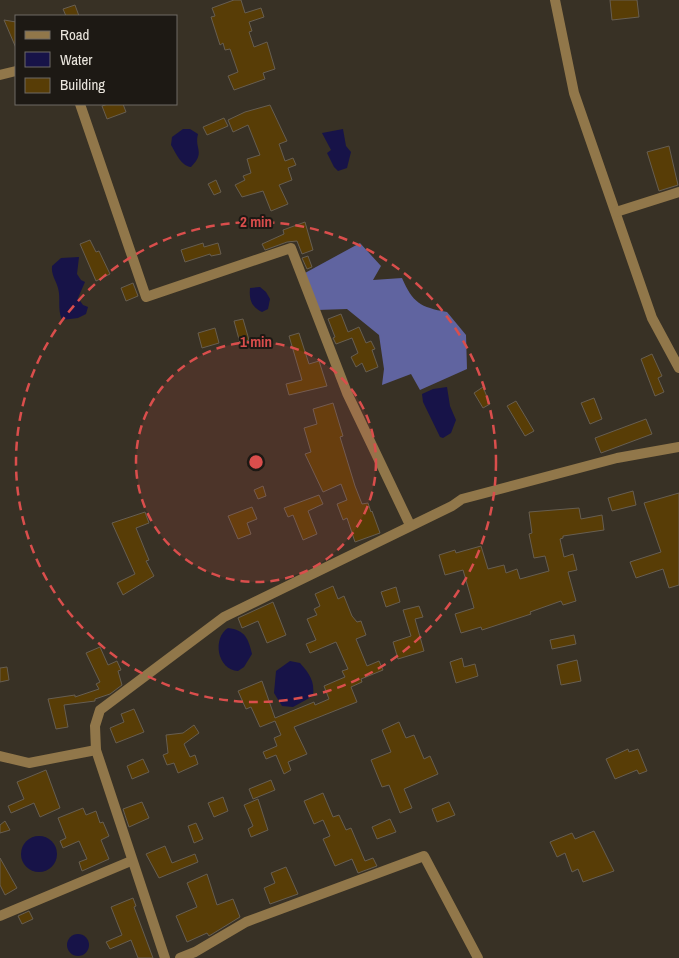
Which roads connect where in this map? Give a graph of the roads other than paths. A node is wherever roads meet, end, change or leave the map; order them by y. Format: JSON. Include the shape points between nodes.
{"nodes":[{"id":1,"x":555,"y":0,"type":"edge"},
{"id":2,"x":15,"y":70,"type":"edge"},
{"id":3,"x":0,"y":75,"type":"edge"},
{"id":4,"x":80,"y":105,"type":"edge"},
{"id":5,"x":679,"y":192,"type":"edge"},
{"id":6,"x":616,"y":212,"type":"junction"},
{"id":7,"x":679,"y":368,"type":"edge"},
{"id":8,"x":679,"y":447,"type":"edge"},
{"id":9,"x":410,"y":525,"type":"junction"},
{"id":10,"x":96,"y":750,"type":"junction"},
{"id":11,"x":0,"y":756,"type":"edge"},
{"id":12,"x":132,"y":860,"type":"junction"},
{"id":13,"x":0,"y":916,"type":"edge"},
{"id":14,"x":166,"y":958,"type":"edge"},
{"id":15,"x":180,"y":958,"type":"edge"},
{"id":16,"x":478,"y":958,"type":"edge"}],
"edges":[{"from":1,"to":6,"type":"street","via":[[574,93]]},
{"from":2,"to":3,"type":"street"},
{"from":4,"to":9,"type":"street","via":[[146,297],[292,248],[347,393]]},
{"from":5,"to":6,"type":"street"},
{"from":6,"to":7,"type":"street","via":[[652,318]]},
{"from":8,"to":9,"type":"street","via":[[617,458],[462,499]]},
{"from":9,"to":10,"type":"street","via":[[224,616],[100,710],[95,726]]},
{"from":10,"to":11,"type":"street","via":[[29,763]]},
{"from":10,"to":12,"type":"street"},
{"from":12,"to":13,"type":"street"},
{"from":12,"to":14,"type":"street"},
{"from":15,"to":16,"type":"street","via":[[246,922],[424,856]]}]}
